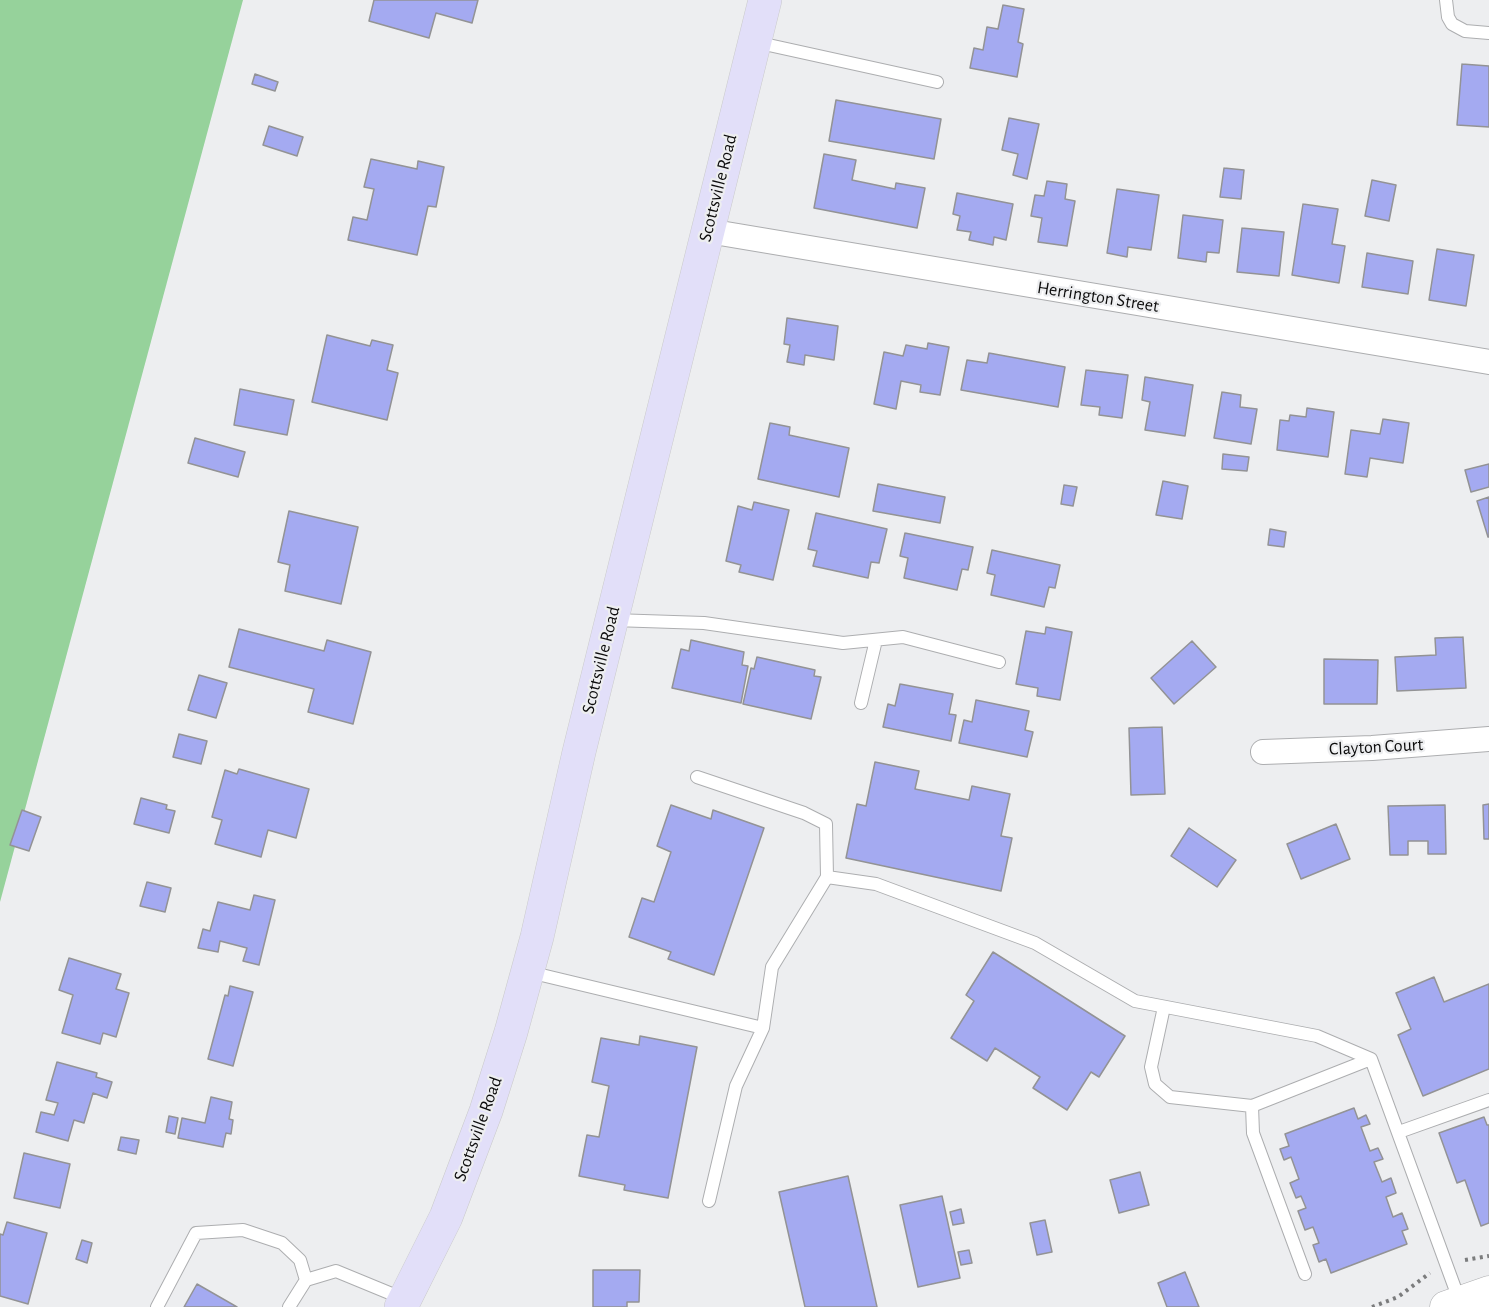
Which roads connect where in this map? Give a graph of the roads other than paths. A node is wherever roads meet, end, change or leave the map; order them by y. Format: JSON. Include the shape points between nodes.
{"nodes":[{"id":1,"x":765,"y":0,"type":"edge"},
{"id":2,"x":1446,"y":0,"type":"edge"},
{"id":3,"x":1489,"y":33,"type":"edge"},
{"id":4,"x":754,"y":42,"type":"junction"},
{"id":5,"x":937,"y":82,"type":"dead end"},
{"id":6,"x":708,"y":231,"type":"junction"},
{"id":7,"x":1489,"y":362,"type":"edge"},
{"id":8,"x":611,"y":620,"type":"junction"},
{"id":9,"x":876,"y":640,"type":"junction"},
{"id":10,"x":999,"y":662,"type":"dead end"},
{"id":11,"x":861,"y":703,"type":"dead end"},
{"id":12,"x":1489,"y":739,"type":"edge"},
{"id":13,"x":1263,"y":752,"type":"dead end"},
{"id":14,"x":697,"y":777,"type":"dead end"},
{"id":15,"x":828,"y":877,"type":"junction"},
{"id":16,"x":528,"y":972,"type":"junction"},
{"id":17,"x":1164,"y":1007,"type":"junction"},
{"id":18,"x":763,"y":1028,"type":"junction"},
{"id":19,"x":1371,"y":1059,"type":"junction"},
{"id":20,"x":1489,"y":1100,"type":"edge"},
{"id":21,"x":1252,"y":1106,"type":"junction"},
{"id":22,"x":1399,"y":1132,"type":"junction"},
{"id":23,"x":709,"y":1201,"type":"dead end"},
{"id":24,"x":1305,"y":1274,"type":"dead end"},
{"id":25,"x":306,"y":1280,"type":"junction"},
{"id":26,"x":1489,"y":1292,"type":"edge"},
{"id":27,"x":403,"y":1303,"type":"edge"},
{"id":28,"x":1456,"y":1305,"type":"edge"},
{"id":29,"x":157,"y":1307,"type":"edge"},
{"id":30,"x":289,"y":1307,"type":"edge"}],
"edges":[{"from":1,"to":4,"type":"main road","name":"Scottsville Road"},
{"from":2,"to":3,"type":"lane","via":[[1452,24],[1465,31]]},
{"from":4,"to":5,"type":"lane"},
{"from":4,"to":6,"type":"main road","name":"Scottsville Road"},
{"from":6,"to":7,"type":"street","name":"Herrington Street"},
{"from":6,"to":8,"type":"main road","name":"Scottsville Road"},
{"from":8,"to":9,"type":"lane","via":[[704,623],[843,642]]},
{"from":8,"to":16,"type":"main road","name":"Scottsville Road"},
{"from":9,"to":10,"type":"lane","via":[[903,637]]},
{"from":9,"to":11,"type":"lane"},
{"from":12,"to":13,"type":"street","name":"Clayton Court"},
{"from":14,"to":15,"type":"lane","via":[[826,824]]},
{"from":15,"to":17,"type":"lane","via":[[876,884],[1035,943],[1135,1001]]},
{"from":15,"to":18,"type":"lane","via":[[772,966]]},
{"from":16,"to":18,"type":"lane"},
{"from":16,"to":27,"type":"main road","name":"Scottsville Road","via":[[486,1111],[446,1217]]},
{"from":17,"to":19,"type":"lane","via":[[1317,1036]]},
{"from":17,"to":21,"type":"lane","via":[[1151,1067],[1155,1084],[1170,1096]]},
{"from":18,"to":23,"type":"lane","via":[[736,1086]]},
{"from":19,"to":21,"type":"lane"},
{"from":19,"to":22,"type":"lane"},
{"from":20,"to":22,"type":"lane"},
{"from":21,"to":24,"type":"lane","via":[[1252,1133]]},
{"from":22,"to":28,"type":"lane"},
{"from":25,"to":27,"type":"lane","via":[[336,1271]]},
{"from":25,"to":29,"type":"lane","via":[[300,1260],[282,1243],[243,1230],[196,1233]]},
{"from":25,"to":30,"type":"lane"},
{"from":26,"to":28,"type":"street"}]}
